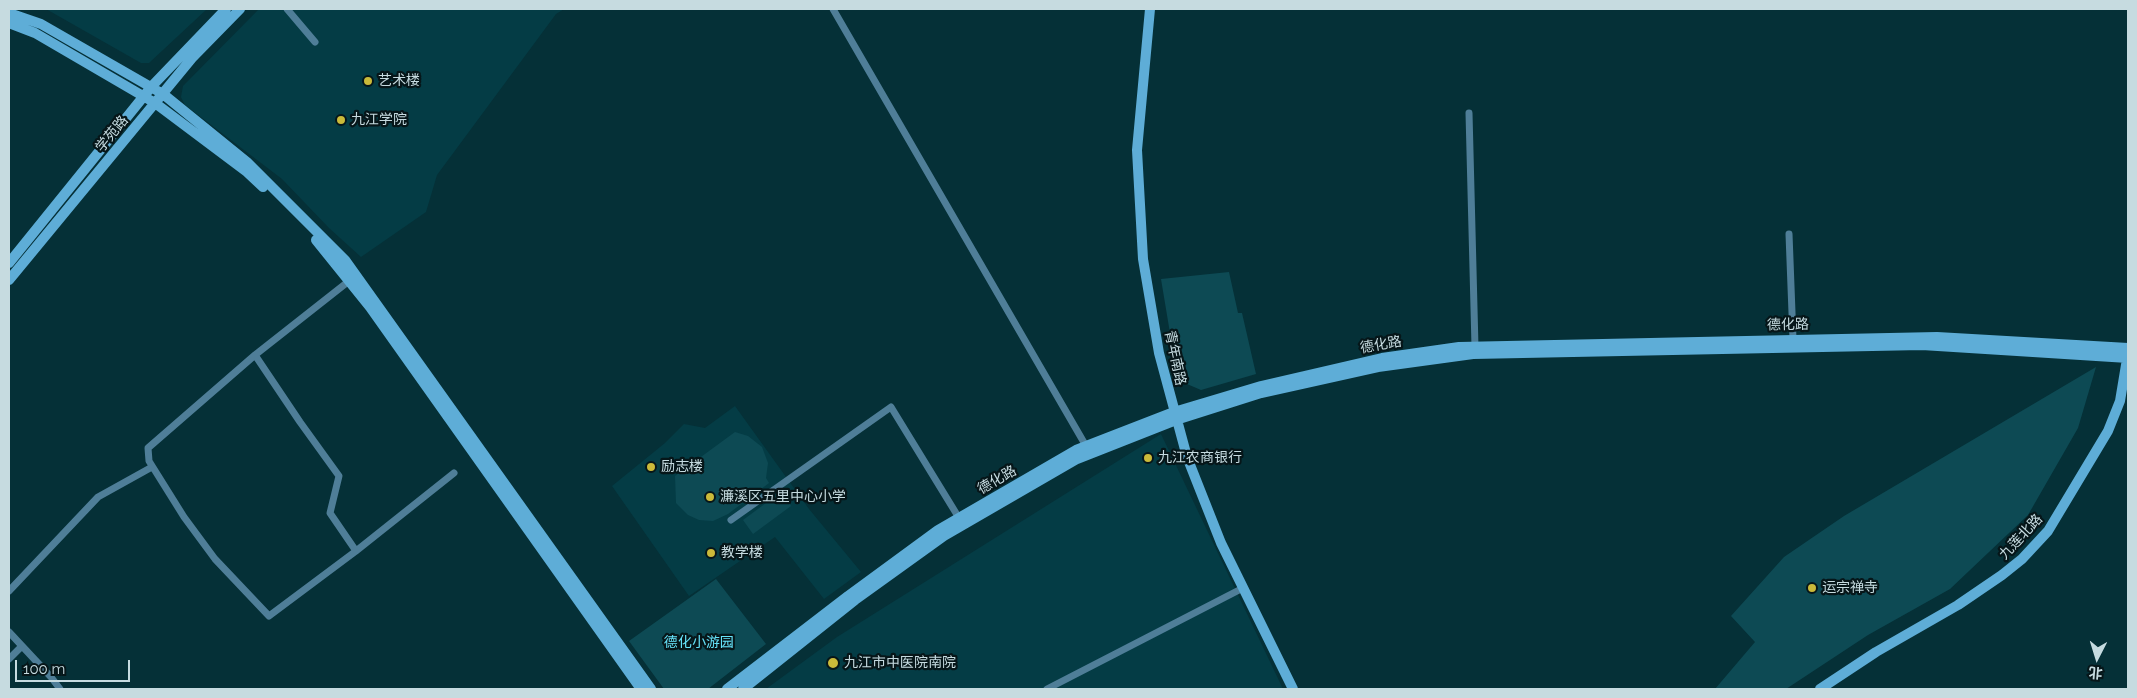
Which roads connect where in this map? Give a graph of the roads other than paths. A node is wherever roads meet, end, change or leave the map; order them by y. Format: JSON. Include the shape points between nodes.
{"nodes":[{"id":1,"x":226,"y":9,"type":"edge"},
{"id":2,"x":240,"y":9,"type":"edge"},
{"id":3,"x":287,"y":9,"type":"edge"},
{"id":4,"x":833,"y":9,"type":"edge"},
{"id":5,"x":1150,"y":9,"type":"edge"},
{"id":6,"x":9,"y":13,"type":"edge"},
{"id":7,"x":9,"y":24,"type":"edge"},
{"id":8,"x":315,"y":42,"type":"dead end"},
{"id":9,"x":152,"y":86,"type":"junction"},
{"id":10,"x":163,"y":94,"type":"junction"},
{"id":11,"x":144,"y":97,"type":"junction"},
{"id":12,"x":155,"y":103,"type":"junction"},
{"id":13,"x":1469,"y":112,"type":"dead end"},
{"id":14,"x":1789,"y":234,"type":"dead end"},
{"id":15,"x":9,"y":263,"type":"edge"},
{"id":16,"x":9,"y":280,"type":"edge"},
{"id":17,"x":349,"y":281,"type":"junction"},
{"id":18,"x":1793,"y":339,"type":"junction"},
{"id":19,"x":1475,"y":347,"type":"junction"},
{"id":20,"x":2128,"y":352,"type":"edge"},
{"id":21,"x":256,"y":355,"type":"junction"},
{"id":22,"x":1175,"y":416,"type":"junction"},
{"id":23,"x":1086,"y":446,"type":"junction"},
{"id":24,"x":152,"y":467,"type":"junction"},
{"id":25,"x":454,"y":473,"type":"dead end"},
{"id":26,"x":959,"y":518,"type":"junction"},
{"id":27,"x":731,"y":520,"type":"dead end"},
{"id":28,"x":356,"y":551,"type":"junction"},
{"id":29,"x":1243,"y":588,"type":"junction"},
{"id":30,"x":9,"y":591,"type":"edge"},
{"id":31,"x":9,"y":632,"type":"edge"},
{"id":32,"x":22,"y":646,"type":"junction"},
{"id":33,"x":9,"y":659,"type":"edge"},
{"id":34,"x":60,"y":689,"type":"edge"},
{"id":35,"x":641,"y":689,"type":"edge"},
{"id":36,"x":651,"y":689,"type":"edge"},
{"id":37,"x":727,"y":689,"type":"edge"},
{"id":38,"x":743,"y":689,"type":"edge"},
{"id":39,"x":1047,"y":689,"type":"edge"},
{"id":40,"x":1293,"y":689,"type":"edge"},
{"id":41,"x":1820,"y":689,"type":"edge"}],
"edges":[{"from":1,"to":9,"type":"main road","name":"学苑路"},
{"from":2,"to":10,"type":"main road","name":"学苑路","via":[[192,58]]},
{"from":3,"to":8,"type":"street"},
{"from":4,"to":23,"type":"street"},
{"from":5,"to":22,"type":"main road","name":"青年南路","via":[[1137,150],[1143,259],[1159,353]]},
{"from":6,"to":9,"type":"main road","via":[[41,24]]},
{"from":7,"to":11,"type":"main road","via":[[35,33]]},
{"from":9,"to":10,"type":"main road"},
{"from":9,"to":11,"type":"main road","name":"学苑路"},
{"from":10,"to":12,"type":"main road","name":"学苑路"},
{"from":10,"to":36,"type":"main road","via":[[248,163],[345,260]]},
{"from":11,"to":12,"type":"main road"},
{"from":11,"to":15,"type":"main road","name":"学苑路"},
{"from":12,"to":16,"type":"main road","name":"学苑路"},
{"from":12,"to":17,"type":"main road","via":[[247,172],[291,213]]},
{"from":13,"to":19,"type":"street"},
{"from":14,"to":18,"type":"street"},
{"from":17,"to":21,"type":"street"},
{"from":17,"to":35,"type":"main road"},
{"from":18,"to":19,"type":"main road","name":"德化路"},
{"from":18,"to":20,"type":"main road","name":"德化路","via":[[1937,337]]},
{"from":19,"to":22,"type":"main road","name":"德化路","via":[[1382,358],[1261,386]]},
{"from":20,"to":22,"type":"main road","name":"德化路","via":[[1922,345],[1473,354],[1378,368],[1261,393]]},
{"from":20,"to":41,"type":"main road","name":"九莲北路","via":[[2120,401],[2108,431],[2048,531],[2022,559],[1958,605]]},
{"from":21,"to":24,"type":"street","via":[[148,448]]},
{"from":21,"to":28,"type":"street","via":[[339,476],[330,513]]},
{"from":22,"to":23,"type":"main road","name":"德化路"},
{"from":22,"to":29,"type":"main road","name":"青年南路","via":[[1221,543]]},
{"from":22,"to":38,"type":"main road","name":"德化路","via":[[1077,459],[944,536],[855,600]]},
{"from":23,"to":26,"type":"main road","name":"德化路"},
{"from":24,"to":28,"type":"street","via":[[215,559],[269,616]]},
{"from":24,"to":30,"type":"street","via":[[98,497]]},
{"from":25,"to":28,"type":"street"},
{"from":26,"to":27,"type":"street","via":[[891,406]]},
{"from":26,"to":37,"type":"main road","name":"德化路","via":[[848,596]]},
{"from":29,"to":39,"type":"street"},
{"from":29,"to":40,"type":"main road","name":"青年南路"},
{"from":31,"to":32,"type":"street"},
{"from":32,"to":33,"type":"street"},
{"from":32,"to":34,"type":"street"}]}
